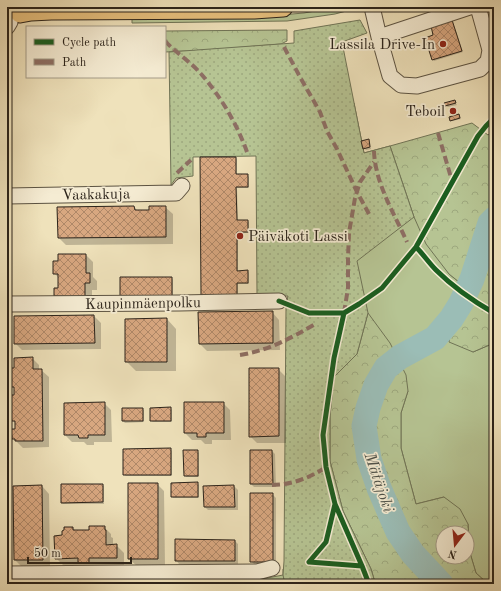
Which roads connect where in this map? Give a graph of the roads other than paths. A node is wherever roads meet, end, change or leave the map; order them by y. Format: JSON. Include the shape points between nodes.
{"nodes":[{"id":1,"x":283,"y":7,"type":"edge"},
{"id":2,"x":372,"y":7,"type":"edge"},
{"id":3,"x":470,"y":7,"type":"edge"},
{"id":4,"x":478,"y":7,"type":"edge"},
{"id":5,"x":14,"y":18,"type":"edge"},
{"id":6,"x":379,"y":37,"type":"junction"},
{"id":7,"x":182,"y":186,"type":"dead end"},
{"id":8,"x":7,"y":196,"type":"edge"},
{"id":9,"x":279,"y":301,"type":"dead end"},
{"id":10,"x":7,"y":304,"type":"edge"},
{"id":11,"x":272,"y":568,"type":"dead end"},
{"id":12,"x":7,"y":574,"type":"edge"}],
"edges":[{"from":1,"to":5,"type":"main road","via":[[50,10],[31,11]]},
{"from":2,"to":6,"type":"street"},
{"from":3,"to":6,"type":"street"},
{"from":4,"to":6,"type":"street","via":[[490,50],[488,61],[480,69],[416,86],[401,85],[390,76]]},
{"from":7,"to":8,"type":"street","name":"Vaakakuja","via":[[176,193]]},
{"from":9,"to":10,"type":"street","name":"Kaupinmäenpolku"},
{"from":11,"to":12,"type":"street","via":[[257,572]]}]}
